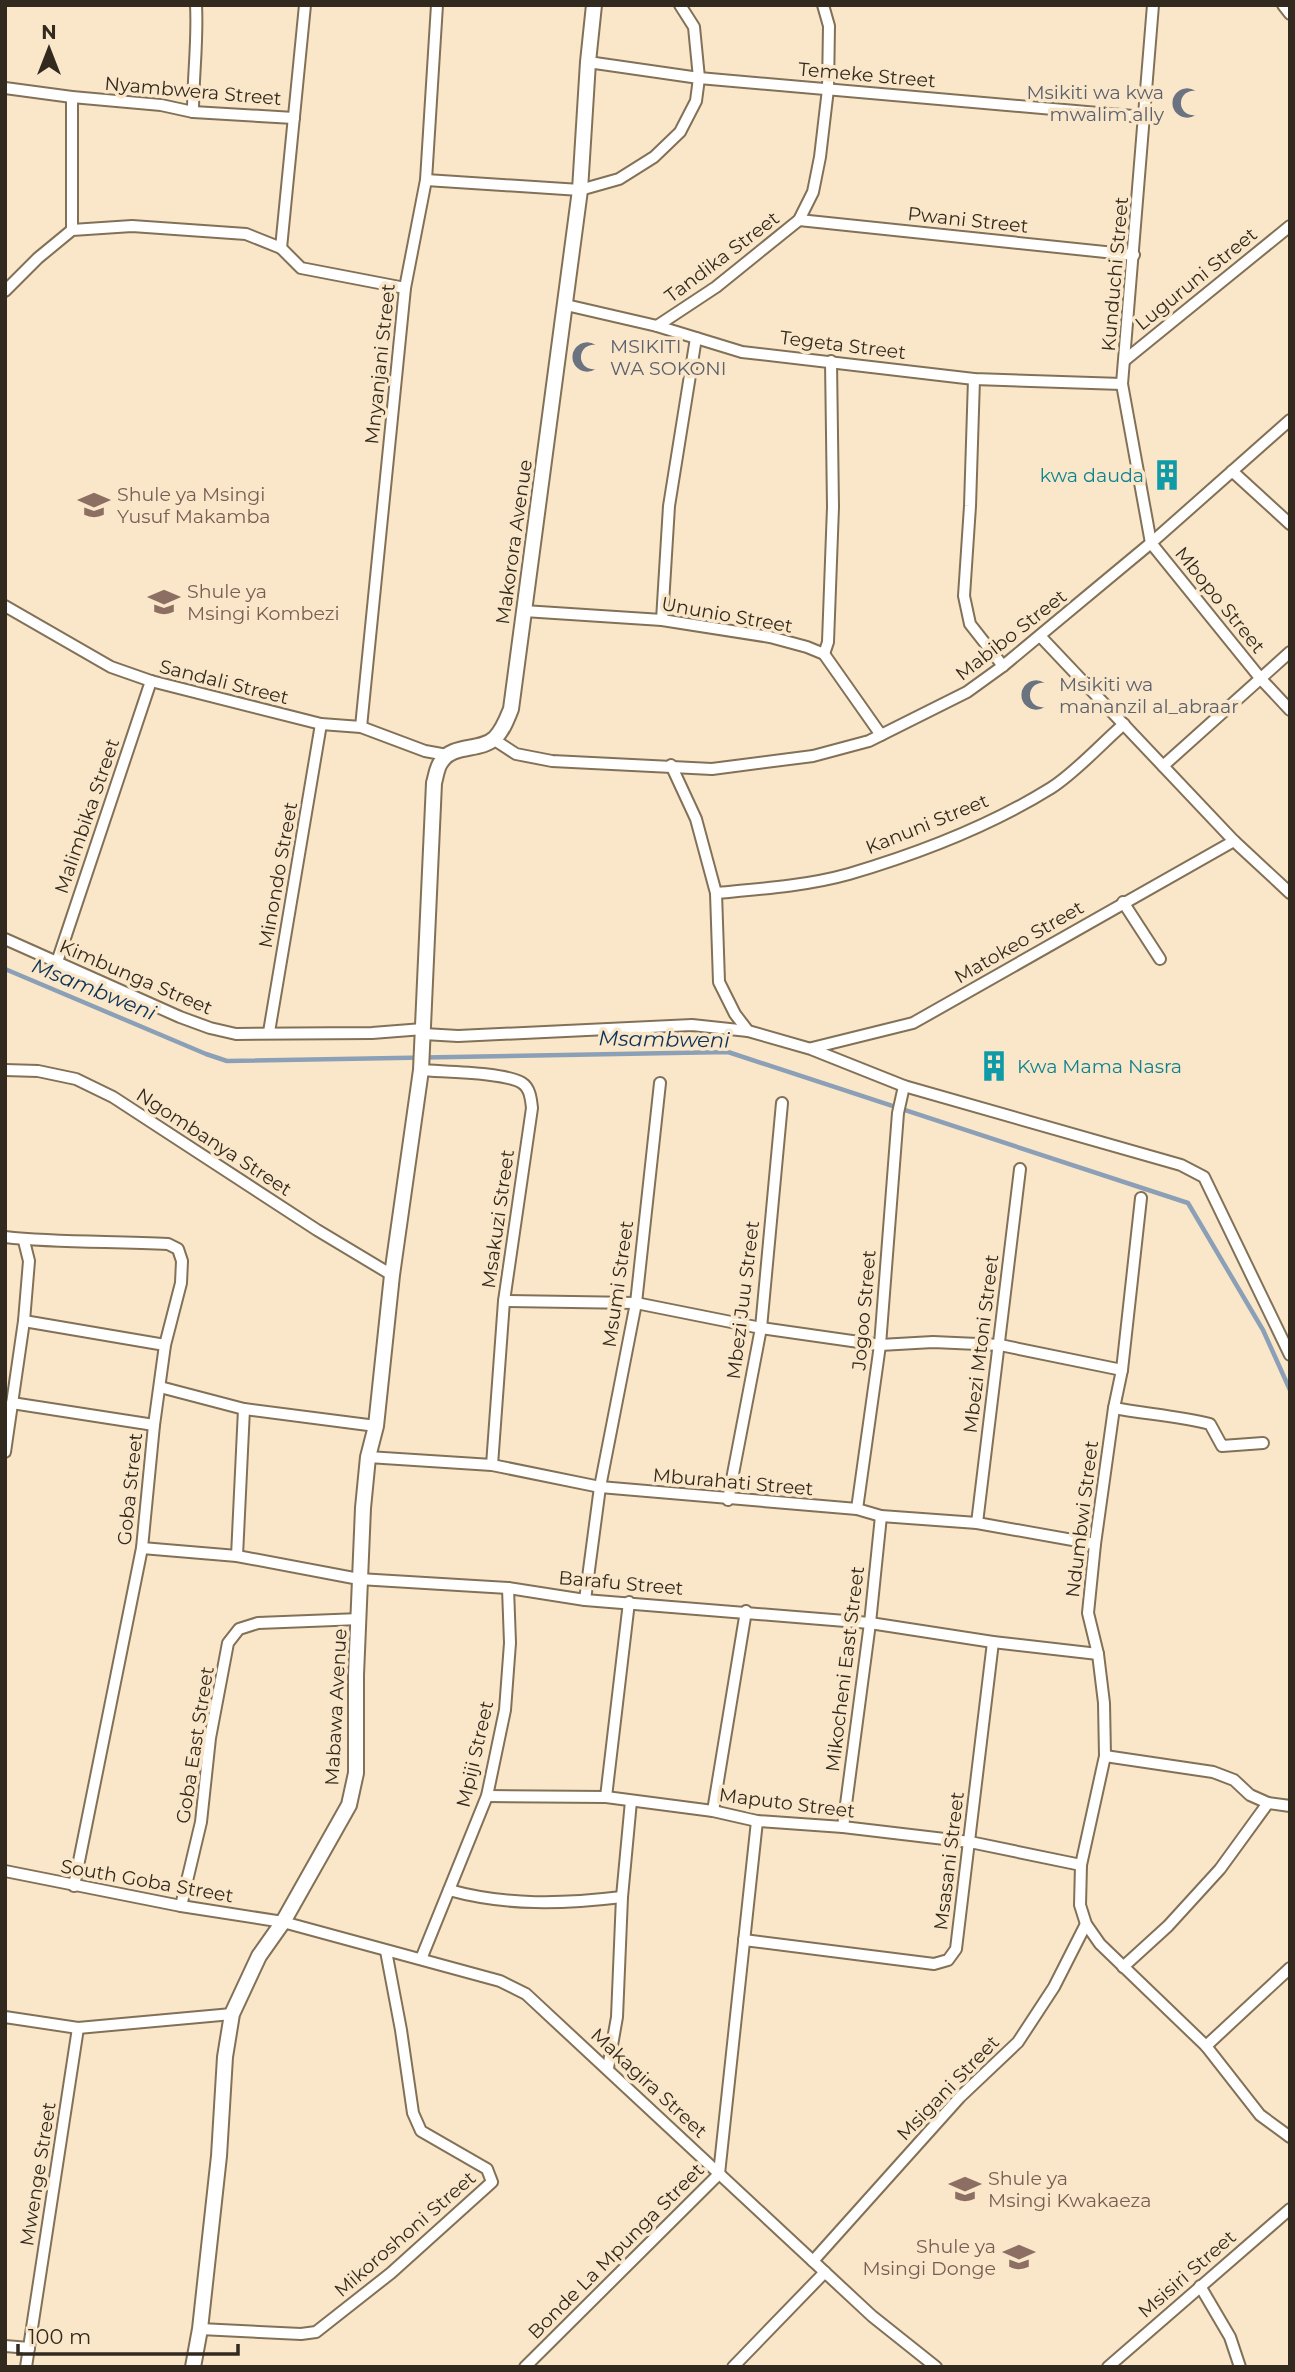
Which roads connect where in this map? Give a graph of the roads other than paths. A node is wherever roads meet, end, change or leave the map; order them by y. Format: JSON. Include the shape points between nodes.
{"nodes":[{"id":1,"x":196,"y":5,"type":"edge"},
{"id":2,"x":305,"y":5,"type":"edge"},
{"id":3,"x":437,"y":5,"type":"edge"},
{"id":4,"x":594,"y":5,"type":"edge"},
{"id":5,"x":680,"y":5,"type":"edge"},
{"id":6,"x":823,"y":5,"type":"edge"},
{"id":7,"x":1153,"y":5,"type":"edge"},
{"id":8,"x":1283,"y":5,"type":"edge"},
{"id":9,"x":1290,"y":14,"type":"edge"},
{"id":10,"x":588,"y":62,"type":"junction"},
{"id":11,"x":699,"y":78,"type":"junction"},
{"id":12,"x":5,"y":88,"type":"edge"},
{"id":13,"x":828,"y":89,"type":"junction"},
{"id":14,"x":72,"y":97,"type":"junction"},
{"id":15,"x":193,"y":112,"type":"junction"},
{"id":16,"x":1144,"y":117,"type":"junction"},
{"id":17,"x":294,"y":118,"type":"junction"},
{"id":18,"x":425,"y":180,"type":"junction"},
{"id":19,"x":580,"y":190,"type":"junction"},
{"id":20,"x":799,"y":220,"type":"junction"},
{"id":21,"x":1290,"y":226,"type":"edge"},
{"id":22,"x":72,"y":230,"type":"junction"},
{"id":23,"x":281,"y":248,"type":"junction"},
{"id":24,"x":1134,"y":256,"type":"junction"},
{"id":25,"x":405,"y":288,"type":"junction"},
{"id":26,"x":5,"y":291,"type":"edge"},
{"id":27,"x":566,"y":305,"type":"junction"},
{"id":28,"x":657,"y":327,"type":"junction"},
{"id":29,"x":696,"y":338,"type":"junction"},
{"id":30,"x":1125,"y":360,"type":"junction"},
{"id":31,"x":831,"y":361,"type":"junction"},
{"id":32,"x":974,"y":379,"type":"junction"},
{"id":33,"x":1122,"y":384,"type":"junction"},
{"id":34,"x":1290,"y":420,"type":"edge"},
{"id":35,"x":1232,"y":471,"type":"junction"},
{"id":36,"x":1290,"y":524,"type":"edge"},
{"id":37,"x":1151,"y":543,"type":"junction"},
{"id":38,"x":5,"y":606,"type":"edge"},
{"id":39,"x":524,"y":611,"type":"junction"},
{"id":40,"x":662,"y":620,"type":"junction"},
{"id":41,"x":1040,"y":636,"type":"junction"},
{"id":42,"x":1290,"y":652,"type":"edge"},
{"id":43,"x":824,"y":654,"type":"junction"},
{"id":44,"x":1003,"y":667,"type":"junction"},
{"id":45,"x":1261,"y":679,"type":"junction"},
{"id":46,"x":151,"y":681,"type":"junction"},
{"id":47,"x":1290,"y":710,"type":"edge"},
{"id":48,"x":321,"y":724,"type":"junction"},
{"id":49,"x":1124,"y":724,"type":"junction"},
{"id":50,"x":361,"y":727,"type":"junction"},
{"id":51,"x":881,"y":735,"type":"junction"},
{"id":52,"x":493,"y":739,"type":"junction"},
{"id":53,"x":447,"y":755,"type":"junction"},
{"id":54,"x":671,"y":765,"type":"junction"},
{"id":55,"x":1163,"y":766,"type":"junction"},
{"id":56,"x":1234,"y":841,"type":"junction"},
{"id":57,"x":716,"y":893,"type":"junction"},
{"id":58,"x":1290,"y":893,"type":"edge"},
{"id":59,"x":1124,"y":902,"type":"junction"},
{"id":60,"x":5,"y":939,"type":"edge"},
{"id":61,"x":1160,"y":959,"type":"dead end"},
{"id":62,"x":57,"y":962,"type":"junction"},
{"id":63,"x":748,"y":1031,"type":"junction"},
{"id":64,"x":269,"y":1032,"type":"junction"},
{"id":65,"x":423,"y":1036,"type":"junction"},
{"id":66,"x":811,"y":1049,"type":"junction"},
{"id":67,"x":421,"y":1066,"type":"junction"},
{"id":68,"x":5,"y":1070,"type":"edge"},
{"id":69,"x":660,"y":1083,"type":"dead end"},
{"id":70,"x":904,"y":1086,"type":"junction"},
{"id":71,"x":782,"y":1102,"type":"dead end"},
{"id":72,"x":1020,"y":1169,"type":"dead end"},
{"id":73,"x":1142,"y":1198,"type":"dead end"},
{"id":74,"x":5,"y":1237,"type":"edge"},
{"id":75,"x":24,"y":1241,"type":"junction"},
{"id":76,"x":392,"y":1275,"type":"junction"},
{"id":77,"x":504,"y":1301,"type":"junction"},
{"id":78,"x":636,"y":1303,"type":"junction"},
{"id":79,"x":24,"y":1321,"type":"junction"},
{"id":80,"x":761,"y":1328,"type":"junction"},
{"id":81,"x":165,"y":1345,"type":"junction"},
{"id":82,"x":880,"y":1345,"type":"junction"},
{"id":83,"x":1000,"y":1345,"type":"junction"},
{"id":84,"x":1290,"y":1354,"type":"edge"},
{"id":85,"x":1122,"y":1370,"type":"junction"},
{"id":86,"x":160,"y":1387,"type":"junction"},
{"id":87,"x":12,"y":1403,"type":"junction"},
{"id":88,"x":1114,"y":1408,"type":"junction"},
{"id":89,"x":244,"y":1409,"type":"junction"},
{"id":90,"x":154,"y":1425,"type":"junction"},
{"id":91,"x":376,"y":1426,"type":"junction"},
{"id":92,"x":1263,"y":1443,"type":"dead end"},
{"id":93,"x":5,"y":1452,"type":"edge"},
{"id":94,"x":368,"y":1457,"type":"junction"},
{"id":95,"x":492,"y":1465,"type":"junction"},
{"id":96,"x":600,"y":1487,"type":"junction"},
{"id":97,"x":728,"y":1500,"type":"junction"},
{"id":98,"x":857,"y":1509,"type":"junction"},
{"id":99,"x":881,"y":1516,"type":"junction"},
{"id":100,"x":977,"y":1523,"type":"junction"},
{"id":101,"x":1095,"y":1544,"type":"junction"},
{"id":102,"x":142,"y":1548,"type":"junction"},
{"id":103,"x":237,"y":1556,"type":"junction"},
{"id":104,"x":359,"y":1579,"type":"junction"},
{"id":105,"x":508,"y":1588,"type":"junction"},
{"id":106,"x":585,"y":1600,"type":"junction"},
{"id":107,"x":629,"y":1602,"type":"junction"},
{"id":108,"x":746,"y":1611,"type":"junction"},
{"id":109,"x":360,"y":1619,"type":"junction"},
{"id":110,"x":870,"y":1623,"type":"junction"},
{"id":111,"x":993,"y":1642,"type":"junction"},
{"id":112,"x":1098,"y":1654,"type":"junction"},
{"id":113,"x":1105,"y":1756,"type":"junction"},
{"id":114,"x":487,"y":1796,"type":"junction"},
{"id":115,"x":606,"y":1797,"type":"junction"},
{"id":116,"x":631,"y":1801,"type":"junction"},
{"id":117,"x":1268,"y":1803,"type":"junction"},
{"id":118,"x":1290,"y":1806,"type":"edge"},
{"id":119,"x":713,"y":1811,"type":"junction"},
{"id":120,"x":757,"y":1821,"type":"junction"},
{"id":121,"x":843,"y":1826,"type":"junction"},
{"id":122,"x":970,"y":1842,"type":"junction"},
{"id":123,"x":1082,"y":1865,"type":"junction"},
{"id":124,"x":5,"y":1871,"type":"edge"},
{"id":125,"x":74,"y":1886,"type":"junction"},
{"id":126,"x":449,"y":1890,"type":"junction"},
{"id":127,"x":622,"y":1897,"type":"junction"},
{"id":128,"x":181,"y":1906,"type":"junction"},
{"id":129,"x":283,"y":1922,"type":"junction"},
{"id":130,"x":1086,"y":1924,"type":"junction"},
{"id":131,"x":744,"y":1940,"type":"junction"},
{"id":132,"x":386,"y":1951,"type":"junction"},
{"id":133,"x":421,"y":1959,"type":"junction"},
{"id":134,"x":1123,"y":1967,"type":"junction"},
{"id":135,"x":1290,"y":1968,"type":"edge"},
{"id":136,"x":232,"y":2014,"type":"junction"},
{"id":137,"x":5,"y":2017,"type":"edge"},
{"id":138,"x":78,"y":2028,"type":"junction"},
{"id":139,"x":1206,"y":2046,"type":"junction"},
{"id":140,"x":608,"y":2068,"type":"junction"},
{"id":141,"x":1290,"y":2137,"type":"edge"},
{"id":142,"x":719,"y":2174,"type":"junction"},
{"id":143,"x":1290,"y":2209,"type":"edge"},
{"id":144,"x":813,"y":2261,"type":"junction"},
{"id":145,"x":825,"y":2272,"type":"junction"},
{"id":146,"x":1200,"y":2286,"type":"junction"},
{"id":147,"x":200,"y":2329,"type":"junction"},
{"id":148,"x":5,"y":2346,"type":"edge"},
{"id":149,"x":29,"y":2348,"type":"junction"},
{"id":150,"x":26,"y":2367,"type":"edge"},
{"id":151,"x":193,"y":2367,"type":"edge"},
{"id":152,"x":525,"y":2367,"type":"edge"},
{"id":153,"x":733,"y":2367,"type":"edge"},
{"id":154,"x":936,"y":2367,"type":"edge"},
{"id":155,"x":1108,"y":2367,"type":"edge"},
{"id":156,"x":1240,"y":2367,"type":"edge"}],
"edges":[{"from":1,"to":15,"type":"street"},
{"from":2,"to":17,"type":"street"},
{"from":3,"to":18,"type":"street","name":"Mnyanjani Street"},
{"from":4,"to":10,"type":"street","name":"Makorora Avenue"},
{"from":5,"to":11,"type":"street","via":[[694,27]]},
{"from":6,"to":13,"type":"street","name":"Tandika Street","via":[[829,26]]},
{"from":7,"to":16,"type":"street","name":"Kunduchi Street"},
{"from":8,"to":9,"type":"street"},
{"from":10,"to":11,"type":"street","name":"Temeke Street"},
{"from":10,"to":19,"type":"street","name":"Makorora Avenue"},
{"from":11,"to":13,"type":"street","name":"Temeke Street"},
{"from":11,"to":19,"type":"street","via":[[696,101],[680,132],[654,157],[619,179]]},
{"from":12,"to":14,"type":"street","name":"Nyambwera Street"},
{"from":13,"to":16,"type":"street","name":"Temeke Street"},
{"from":13,"to":20,"type":"street","name":"Tandika Street","via":[[813,192]]},
{"from":14,"to":15,"type":"street","name":"Nyambwera Street"},
{"from":14,"to":22,"type":"street"},
{"from":15,"to":17,"type":"street","name":"Nyambwera Street"},
{"from":16,"to":24,"type":"street","name":"Kunduchi Street"},
{"from":17,"to":23,"type":"street"},
{"from":18,"to":19,"type":"street"},
{"from":18,"to":25,"type":"street","name":"Mnyanjani Street"},
{"from":19,"to":27,"type":"street","name":"Makorora Avenue"},
{"from":20,"to":24,"type":"street","name":"Pwani Street"},
{"from":20,"to":28,"type":"street","name":"Tandika Street","via":[[716,287]]},
{"from":21,"to":30,"type":"street","name":"Luguruni Street"},
{"from":22,"to":23,"type":"street","via":[[132,226],[246,234]]},
{"from":22,"to":26,"type":"street"},
{"from":23,"to":25,"type":"street","via":[[301,268]]},
{"from":24,"to":30,"type":"street","name":"Kunduchi Street"},
{"from":25,"to":50,"type":"street","name":"Mnyanjani Street"},
{"from":27,"to":28,"type":"street","name":"Tegeta Street"},
{"from":27,"to":39,"type":"street","name":"Makorora Avenue"},
{"from":28,"to":29,"type":"street","name":"Tegeta Street"},
{"from":29,"to":31,"type":"street","name":"Tegeta Street","via":[[741,352]]},
{"from":29,"to":40,"type":"street","via":[[669,506]]},
{"from":30,"to":33,"type":"street","name":"Kunduchi Street"},
{"from":31,"to":32,"type":"street","name":"Tegeta Street"},
{"from":31,"to":43,"type":"street","via":[[833,508]]},
{"from":32,"to":33,"type":"street","name":"Tegeta Street"},
{"from":32,"to":44,"type":"street","via":[[964,596],[970,624]]},
{"from":33,"to":37,"type":"street","name":"Kunduchi Street"},
{"from":34,"to":35,"type":"street","name":"Mabibo Street"},
{"from":35,"to":36,"type":"street"},
{"from":35,"to":37,"type":"street","name":"Mabibo Street"},
{"from":37,"to":41,"type":"street","name":"Mabibo Street"},
{"from":37,"to":45,"type":"street","name":"Mbopo Street"},
{"from":38,"to":46,"type":"street","name":"Sandali Street","via":[[111,667]]},
{"from":39,"to":40,"type":"street","name":"Ununio Street"},
{"from":39,"to":52,"type":"street","name":"Makorora Avenue","via":[[511,709]]},
{"from":40,"to":43,"type":"street","name":"Ununio Street","via":[[770,637]]},
{"from":41,"to":44,"type":"street","name":"Mabibo Street"},
{"from":41,"to":49,"type":"street"},
{"from":42,"to":45,"type":"street"},
{"from":43,"to":51,"type":"street"},
{"from":44,"to":51,"type":"street","name":"Mabibo Street","via":[[967,692]]},
{"from":45,"to":47,"type":"street","name":"Mbopo Street"},
{"from":45,"to":55,"type":"street"},
{"from":46,"to":48,"type":"street","name":"Sandali Street"},
{"from":46,"to":62,"type":"street","name":"Malimbika Street"},
{"from":48,"to":50,"type":"street","name":"Sandali Street"},
{"from":48,"to":64,"type":"street","name":"Minondo Street"},
{"from":49,"to":55,"type":"street"},
{"from":49,"to":57,"type":"street","name":"Kanuni Street","via":[[1053,787],[944,840],[847,874]]},
{"from":50,"to":53,"type":"street","name":"Sandali Street"},
{"from":51,"to":54,"type":"street","name":"Mabibo Street","via":[[814,756],[773,762],[712,769]]},
{"from":52,"to":53,"type":"street"},
{"from":52,"to":54,"type":"street","name":"Mabibo Street","via":[[516,754],[552,761]]},
{"from":53,"to":65,"type":"street","via":[[434,783]]},
{"from":54,"to":57,"type":"street","via":[[696,819]]},
{"from":55,"to":56,"type":"street"},
{"from":56,"to":58,"type":"street"},
{"from":56,"to":59,"type":"street","name":"Matokeo Street"},
{"from":57,"to":63,"type":"street","via":[[719,982]]},
{"from":59,"to":61,"type":"street"},
{"from":59,"to":66,"type":"street","name":"Matokeo Street","via":[[913,1023]]},
{"from":60,"to":62,"type":"street","name":"Kimbunga Street"},
{"from":62,"to":64,"type":"street","name":"Kimbunga Street","via":[[210,1028],[236,1034]]},
{"from":63,"to":65,"type":"street","name":"Kimbunga Street","via":[[692,1026]]},
{"from":63,"to":66,"type":"street","name":"Kimbunga Street"},
{"from":64,"to":65,"type":"street","name":"Kimbunga Street"},
{"from":65,"to":67,"type":"street","name":"Mabawa Avenue"},
{"from":66,"to":70,"type":"street","name":"Kimbunga Street"},
{"from":67,"to":76,"type":"street","name":"Mabawa Avenue"},
{"from":67,"to":77,"type":"street","name":"Msakuzi Street","via":[[506,1077],[523,1083],[530,1094],[532,1108]]},
{"from":68,"to":76,"type":"street","name":"Ngombanya Street","via":[[76,1079],[113,1097]]},
{"from":69,"to":78,"type":"street","name":"Msumi Street"},
{"from":70,"to":82,"type":"street","name":"Jogoo Street"},
{"from":70,"to":84,"type":"street","name":"Kimbunga Street","via":[[1181,1165],[1204,1177]]},
{"from":71,"to":80,"type":"street","name":"Mbezi Juu Street"},
{"from":72,"to":83,"type":"street","name":"Mbezi Mtoni Street"},
{"from":73,"to":85,"type":"street","name":"Ndumbwi Street"},
{"from":74,"to":75,"type":"street"},
{"from":75,"to":79,"type":"street","via":[[29,1261]]},
{"from":75,"to":81,"type":"street","name":"Goba Street","via":[[141,1242],[178,1249],[181,1283]]},
{"from":76,"to":91,"type":"street","name":"Mabawa Avenue"},
{"from":77,"to":78,"type":"street"},
{"from":77,"to":95,"type":"street","name":"Msakuzi Street"},
{"from":78,"to":80,"type":"street"},
{"from":78,"to":96,"type":"street","name":"Msumi Street"},
{"from":79,"to":81,"type":"street"},
{"from":79,"to":87,"type":"street"},
{"from":80,"to":82,"type":"street"},
{"from":80,"to":97,"type":"street","name":"Mbezi Juu Street"},
{"from":81,"to":86,"type":"street","name":"Goba Street"},
{"from":82,"to":83,"type":"street"},
{"from":82,"to":98,"type":"street","name":"Jogoo Street"},
{"from":83,"to":85,"type":"street"},
{"from":83,"to":100,"type":"street","name":"Mbezi Mtoni Street"},
{"from":85,"to":88,"type":"street","name":"Ndumbwi Street"},
{"from":86,"to":89,"type":"street"},
{"from":86,"to":90,"type":"street","name":"Goba Street"},
{"from":87,"to":90,"type":"street"},
{"from":87,"to":93,"type":"street"},
{"from":88,"to":92,"type":"street","via":[[1210,1424],[1222,1446]]},
{"from":88,"to":101,"type":"street","name":"Ndumbwi Street"},
{"from":89,"to":91,"type":"street"},
{"from":89,"to":103,"type":"street"},
{"from":90,"to":102,"type":"street","name":"Goba Street"},
{"from":91,"to":94,"type":"street","name":"Mabawa Avenue"},
{"from":94,"to":95,"type":"street","name":"Mburahati Street"},
{"from":94,"to":104,"type":"street","name":"Mabawa Avenue"},
{"from":95,"to":96,"type":"street","name":"Mburahati Street"},
{"from":96,"to":97,"type":"street","name":"Mburahati Street"},
{"from":96,"to":106,"type":"street","name":"Msumi Street"},
{"from":97,"to":98,"type":"street","name":"Mburahati Street"},
{"from":98,"to":99,"type":"street","name":"Mburahati Street"},
{"from":99,"to":100,"type":"street","name":"Mburahati Street"},
{"from":99,"to":110,"type":"street","name":"Mikocheni East Street"},
{"from":100,"to":101,"type":"street","name":"Mburahati Street"},
{"from":101,"to":112,"type":"street","name":"Ndumbwi Street","via":[[1088,1613]]},
{"from":102,"to":103,"type":"street","name":"Barafu Street"},
{"from":102,"to":125,"type":"street","name":"Goba Street"},
{"from":103,"to":104,"type":"street","name":"Barafu Street"},
{"from":104,"to":105,"type":"street","name":"Barafu Street"},
{"from":104,"to":109,"type":"street","name":"Mabawa Avenue"},
{"from":105,"to":106,"type":"street","name":"Barafu Street"},
{"from":105,"to":114,"type":"street","name":"Mpiji Street","via":[[505,1710]]},
{"from":106,"to":107,"type":"street","name":"Barafu Street"},
{"from":107,"to":108,"type":"street","name":"Barafu Street"},
{"from":107,"to":115,"type":"street"},
{"from":108,"to":110,"type":"street","name":"Barafu Street"},
{"from":108,"to":119,"type":"street"},
{"from":109,"to":128,"type":"street","name":"Goba East Street","via":[[258,1623],[239,1629],[229,1643],[210,1738],[201,1822]]},
{"from":109,"to":129,"type":"street","name":"Mabawa Avenue","via":[[356,1773],[349,1805]]},
{"from":110,"to":111,"type":"street","name":"Barafu Street"},
{"from":110,"to":121,"type":"street","name":"Mikocheni East Street"},
{"from":111,"to":112,"type":"street","name":"Barafu Street"},
{"from":111,"to":122,"type":"street","name":"Msasani Street"},
{"from":112,"to":113,"type":"street","name":"Ndumbwi Street"},
{"from":113,"to":117,"type":"street","via":[[1213,1772]]},
{"from":113,"to":123,"type":"street","name":"Ndumbwi Street"},
{"from":114,"to":115,"type":"street","name":"Maputo Street"},
{"from":114,"to":126,"type":"street","name":"Mpiji Street"},
{"from":115,"to":116,"type":"street","name":"Maputo Street"},
{"from":116,"to":119,"type":"street","name":"Maputo Street"},
{"from":116,"to":127,"type":"street"},
{"from":117,"to":118,"type":"street"},
{"from":117,"to":134,"type":"street","via":[[1220,1869]]},
{"from":119,"to":120,"type":"street","name":"Maputo Street"},
{"from":120,"to":121,"type":"street","name":"Maputo Street"},
{"from":120,"to":131,"type":"street","name":"Bonde La Mpunga Street"},
{"from":121,"to":122,"type":"street","name":"Maputo Street"},
{"from":122,"to":123,"type":"street","name":"Maputo Street"},
{"from":122,"to":131,"type":"street","name":"Msasani Street","via":[[956,1949],[948,1960],[934,1964]]},
{"from":123,"to":130,"type":"street","name":"Ndumbwi Street","via":[[1080,1905]]},
{"from":124,"to":125,"type":"street","name":"South Goba Street"},
{"from":125,"to":128,"type":"street","name":"South Goba Street"},
{"from":126,"to":127,"type":"street","via":[[516,1903]]},
{"from":126,"to":133,"type":"street","name":"Mpiji Street"},
{"from":127,"to":140,"type":"street","via":[[617,2017]]},
{"from":128,"to":129,"type":"street","name":"South Goba Street"},
{"from":129,"to":132,"type":"street","name":"Makagira Street"},
{"from":129,"to":136,"type":"street","name":"Mabawa Avenue","via":[[259,1956]]},
{"from":130,"to":134,"type":"street","name":"Ndumbwi Street"},
{"from":130,"to":144,"type":"street","name":"Msigani Street","via":[[1054,1987],[1018,2042],[960,2097]]},
{"from":131,"to":142,"type":"street","name":"Bonde La Mpunga Street"},
{"from":132,"to":133,"type":"street","name":"Makagira Street"},
{"from":132,"to":147,"type":"street","name":"Mikoroshoni Street","via":[[413,2113],[421,2131],[475,2160],[487,2169],[492,2182],[391,2273],[316,2332]]},
{"from":133,"to":140,"type":"street","name":"Makagira Street","via":[[500,1980],[526,1994]]},
{"from":134,"to":139,"type":"street","name":"Ndumbwi Street"},
{"from":135,"to":139,"type":"street"},
{"from":136,"to":138,"type":"street"},
{"from":136,"to":147,"type":"street","name":"Mabawa Avenue"},
{"from":137,"to":138,"type":"street"},
{"from":138,"to":149,"type":"street","name":"Mwenge Street"},
{"from":139,"to":141,"type":"street","name":"Ndumbwi Street","via":[[1261,2115]]},
{"from":140,"to":142,"type":"street","name":"Makagira Street"},
{"from":142,"to":144,"type":"street","name":"Makagira Street"},
{"from":142,"to":152,"type":"street","name":"Bonde La Mpunga Street"},
{"from":143,"to":146,"type":"street","name":"Msisiri Street"},
{"from":144,"to":145,"type":"street","name":"Makagira Street"},
{"from":145,"to":153,"type":"street"},
{"from":145,"to":154,"type":"street","name":"Makagira Street"},
{"from":146,"to":155,"type":"street","name":"Msisiri Street"},
{"from":146,"to":156,"type":"street","via":[[1230,2337]]},
{"from":147,"to":151,"type":"street","name":"Mabawa Avenue"},
{"from":148,"to":149,"type":"street"},
{"from":149,"to":150,"type":"street","name":"Mwenge Street"}]}
